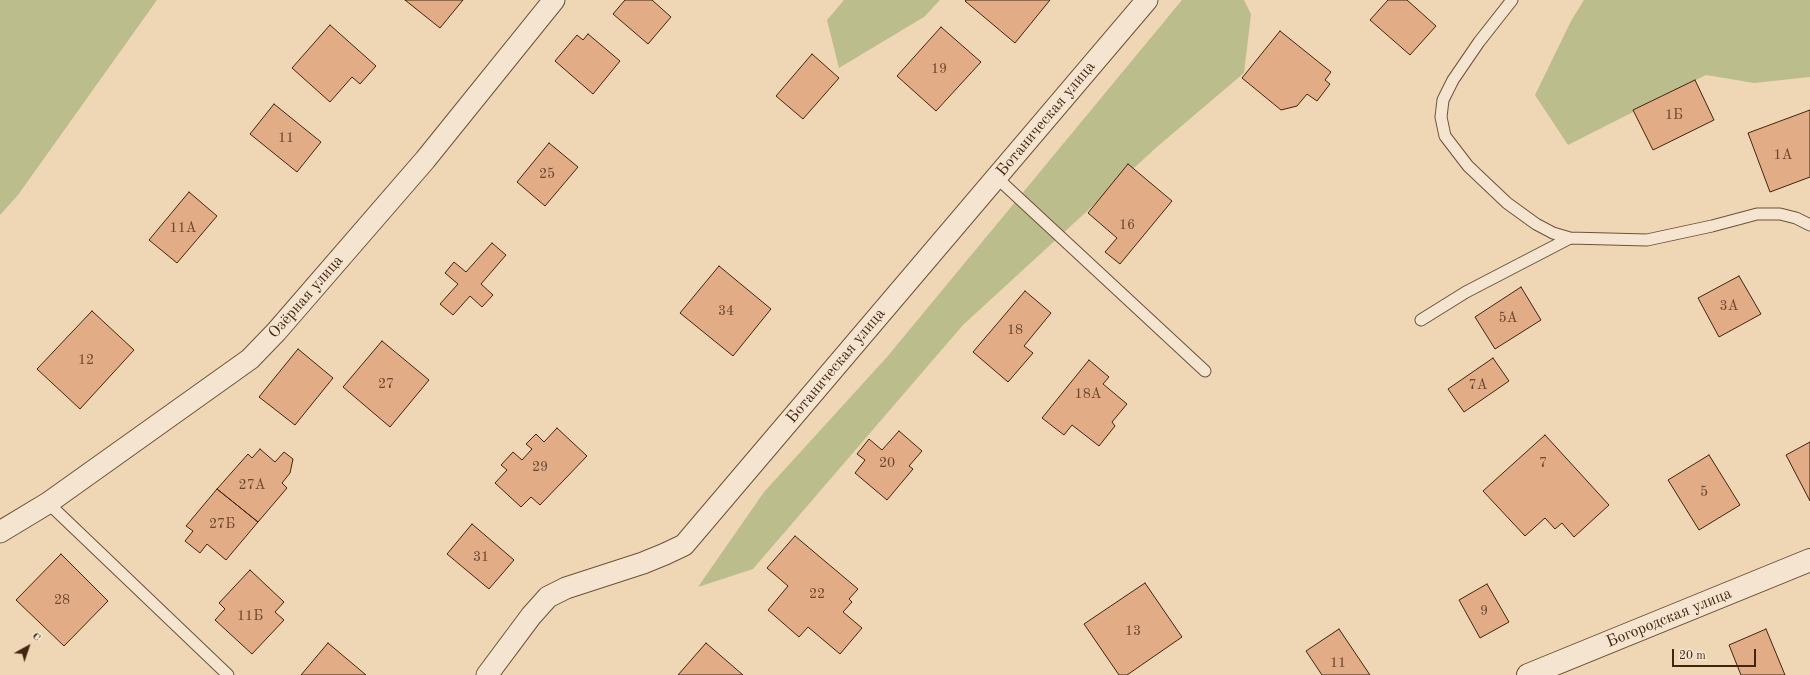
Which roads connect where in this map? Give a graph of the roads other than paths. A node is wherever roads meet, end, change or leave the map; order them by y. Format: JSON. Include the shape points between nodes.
{"nodes":[{"id":1,"x":554,"y":0,"type":"edge"},
{"id":2,"x":1147,"y":0,"type":"edge"},
{"id":3,"x":1512,"y":0,"type":"edge"},
{"id":4,"x":996,"y":177,"type":"junction"},
{"id":5,"x":1810,"y":225,"type":"edge"},
{"id":6,"x":1570,"y":238,"type":"junction"},
{"id":7,"x":1421,"y":320,"type":"dead end"},
{"id":8,"x":1205,"y":371,"type":"dead end"},
{"id":9,"x":48,"y":503,"type":"junction"},
{"id":10,"x":0,"y":532,"type":"edge"},
{"id":11,"x":1810,"y":560,"type":"edge"},
{"id":12,"x":228,"y":675,"type":"edge"},
{"id":13,"x":487,"y":675,"type":"edge"},
{"id":14,"x":1528,"y":675,"type":"edge"}],
"edges":[{"from":1,"to":9,"type":"street","name":"Озёрная улица","via":[[425,160],[250,359]]},
{"from":2,"to":4,"type":"street","name":"Ботаническая улица"},
{"from":3,"to":6,"type":"lane","via":[[1479,42],[1453,80],[1443,100],[1441,117],[1445,136],[1468,166],[1507,203],[1553,234]]},
{"from":4,"to":8,"type":"lane"},
{"from":4,"to":13,"type":"street","name":"Ботаническая улица","via":[[684,545],[548,597]]},
{"from":5,"to":6,"type":"lane","via":[[1780,214],[1757,214],[1647,240]]},
{"from":6,"to":7,"type":"lane","via":[[1466,292]]},
{"from":9,"to":10,"type":"street","name":"Озёрная улица"},
{"from":9,"to":12,"type":"lane"},
{"from":11,"to":14,"type":"street","name":"Богородская улица"}]}
